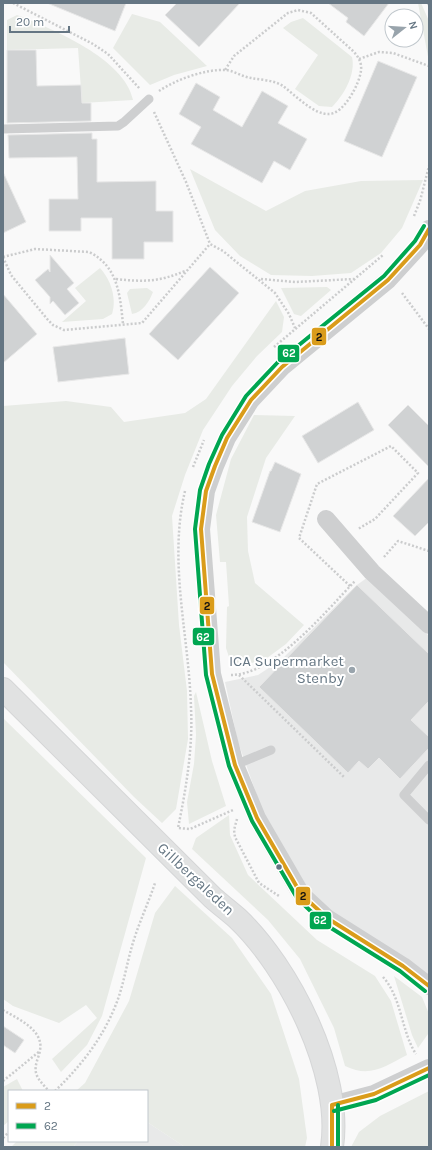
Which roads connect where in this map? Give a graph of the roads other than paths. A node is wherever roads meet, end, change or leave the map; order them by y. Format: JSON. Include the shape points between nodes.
{"nodes":[{"id":1,"x":149,"y":99,"type":"road end"},
{"id":2,"x":3,"y":129,"type":"edge"},
{"id":3,"x":429,"y":229,"type":"edge"},
{"id":4,"x":326,"y":519,"type":"dead end"},
{"id":5,"x":429,"y":625,"type":"edge"},
{"id":6,"x":3,"y":689,"type":"edge"},
{"id":7,"x":271,"y":750,"type":"dead end"},
{"id":8,"x":235,"y":765,"type":"junction"},
{"id":9,"x":429,"y":765,"type":"edge"},
{"id":10,"x":429,"y":820,"type":"edge"},
{"id":11,"x":429,"y":986,"type":"edge"},
{"id":12,"x":429,"y":1068,"type":"edge"},
{"id":13,"x":332,"y":1105,"type":"junction"},
{"id":14,"x":332,"y":1147,"type":"edge"}],
"edges":[{"from":1,"to":2,"type":"lane","via":[[118,126]]},
{"from":3,"to":8,"type":"street","via":[[420,245],[388,280],[282,367],[251,400],[227,438],[206,491],[201,528],[212,674]]},
{"from":4,"to":5,"type":"street","via":[[370,570]]},
{"from":6,"to":13,"type":"main road","name":"Gillbergaleden","via":[[213,898],[237,918],[272,958],[313,1033]]},
{"from":7,"to":8,"type":"lane"},
{"from":8,"to":11,"type":"street","via":[[257,818],[301,894],[327,918],[403,966]]},
{"from":9,"to":10,"type":"lane","via":[[404,795]]},
{"from":12,"to":13,"type":"street","via":[[374,1094]]},
{"from":13,"to":14,"type":"main road","name":"Gillbergaleden"}]}
